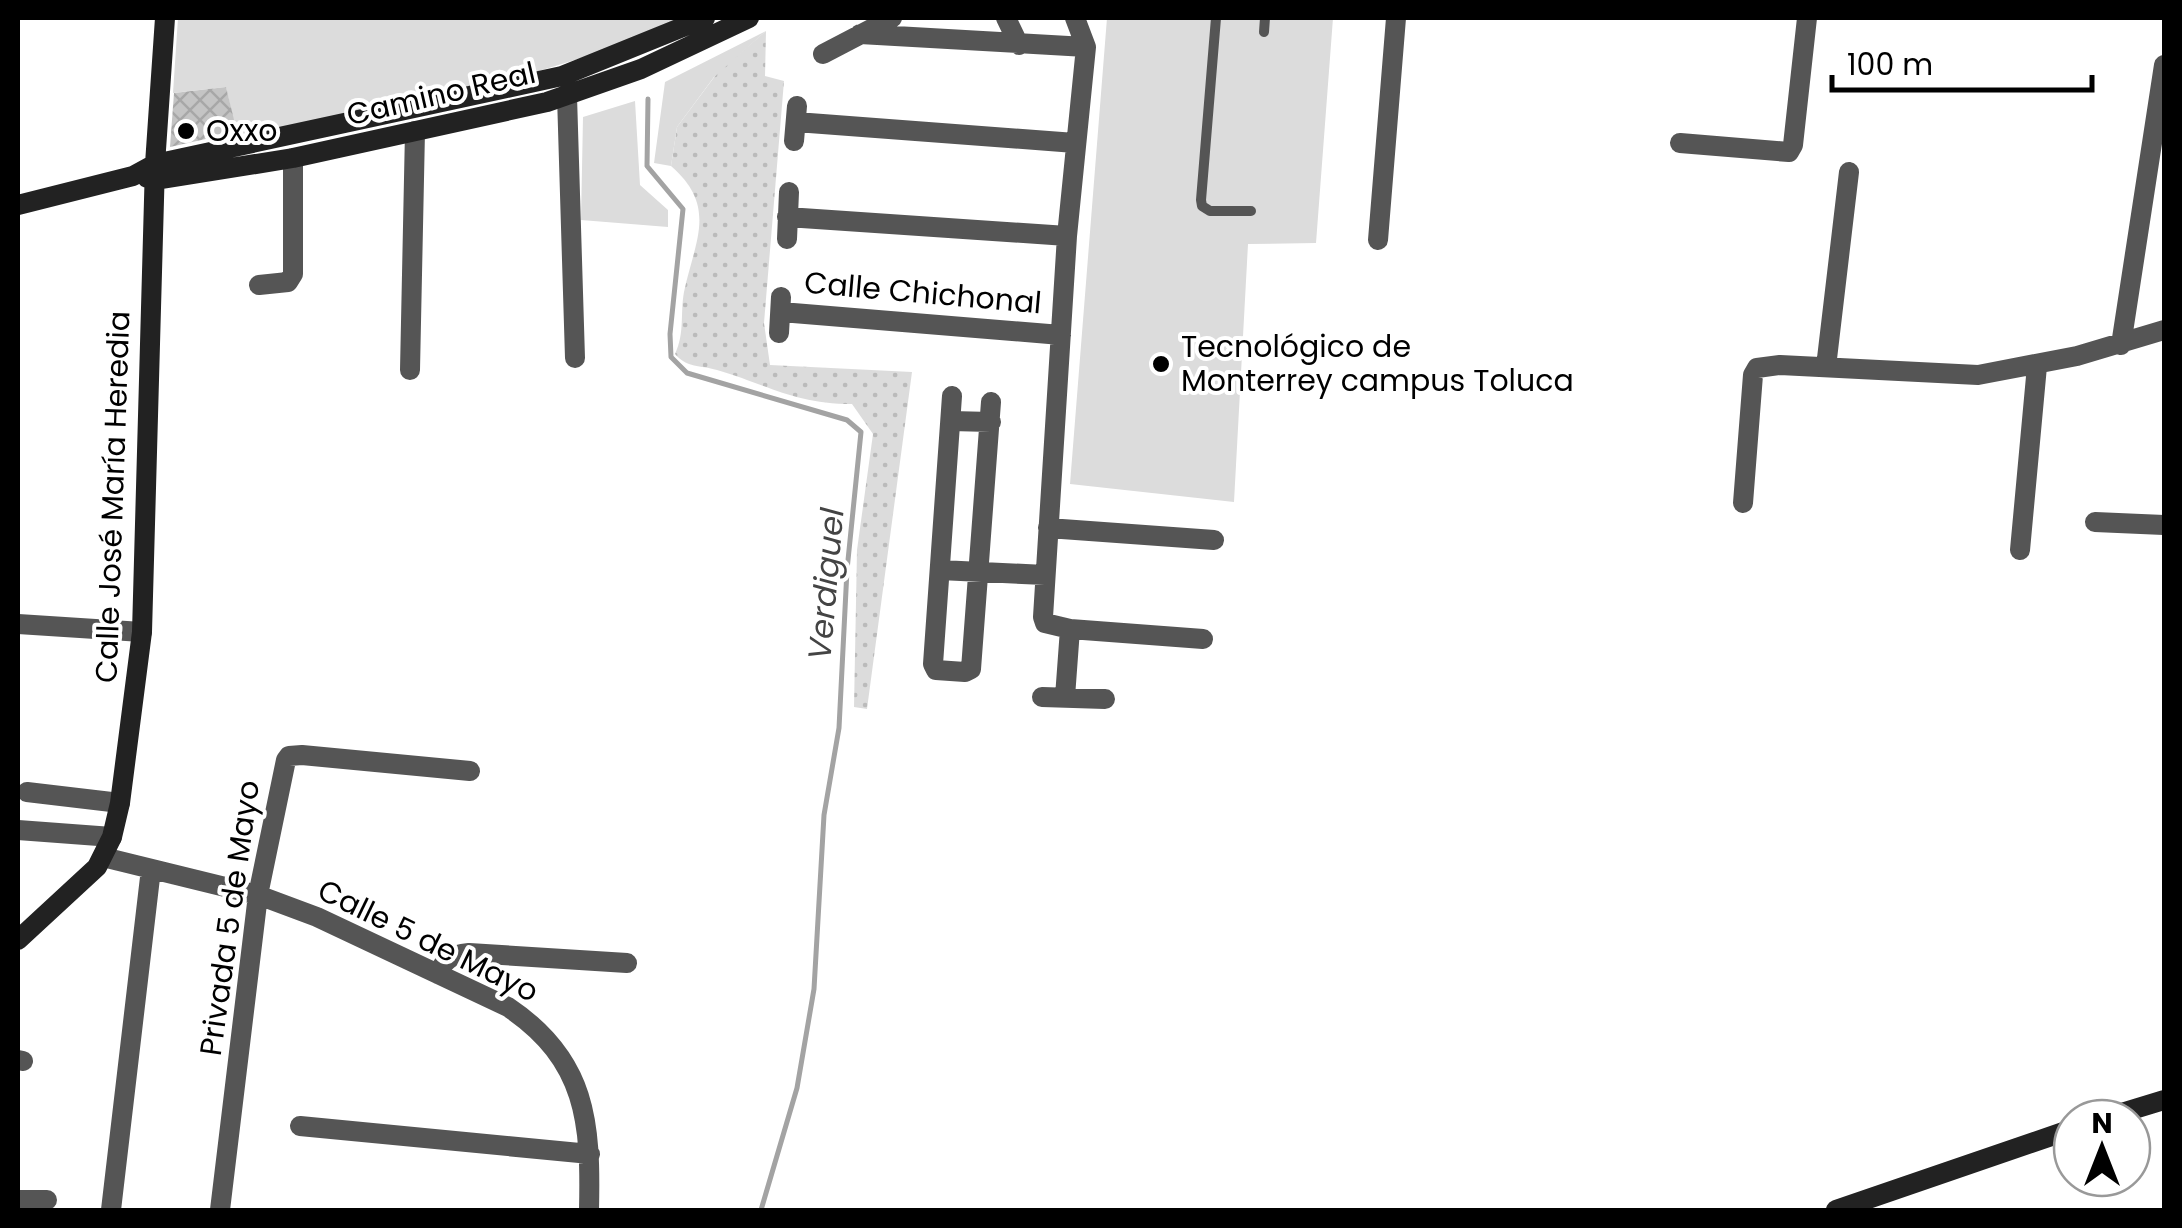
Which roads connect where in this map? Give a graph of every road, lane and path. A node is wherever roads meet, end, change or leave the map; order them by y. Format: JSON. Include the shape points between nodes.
{"nodes":[{"id":1,"x":165,"y":18,"type":"edge"},
{"id":2,"x":705,"y":18,"type":"edge"},
{"id":3,"x":749,"y":18,"type":"edge"},
{"id":4,"x":892,"y":18,"type":"edge"},
{"id":5,"x":1006,"y":18,"type":"edge"},
{"id":6,"x":1075,"y":18,"type":"edge"},
{"id":7,"x":1216,"y":18,"type":"edge"},
{"id":8,"x":1265,"y":18,"type":"edge"},
{"id":9,"x":1396,"y":18,"type":"edge"},
{"id":10,"x":1807,"y":18,"type":"edge"},
{"id":11,"x":1264,"y":32,"type":"dead end"},
{"id":12,"x":860,"y":34,"type":"junction"},
{"id":13,"x":1019,"y":44,"type":"junction"},
{"id":14,"x":1086,"y":47,"type":"junction"},
{"id":15,"x":823,"y":54,"type":"dead end"},
{"id":16,"x":2164,"y":65,"type":"edge"},
{"id":17,"x":567,"y":96,"type":"junction"},
{"id":18,"x":506,"y":100,"type":"junction"},
{"id":19,"x":796,"y":123,"type":"dead end"},
{"id":20,"x":415,"y":132,"type":"junction"},
{"id":21,"x":1075,"y":143,"type":"junction"},
{"id":22,"x":1680,"y":143,"type":"dead end"},
{"id":23,"x":293,"y":158,"type":"junction"},
{"id":24,"x":156,"y":172,"type":"junction"},
{"id":25,"x":1849,"y":172,"type":"dead end"},
{"id":26,"x":789,"y":192,"type":"dead end"},
{"id":27,"x":18,"y":205,"type":"edge"},
{"id":28,"x":1251,"y":211,"type":"dead end"},
{"id":29,"x":788,"y":217,"type":"junction"},
{"id":30,"x":1068,"y":236,"type":"junction"},
{"id":31,"x":787,"y":239,"type":"dead end"},
{"id":32,"x":1378,"y":240,"type":"dead end"},
{"id":33,"x":259,"y":285,"type":"dead end"},
{"id":34,"x":780,"y":314,"type":"dead end"},
{"id":35,"x":2164,"y":330,"type":"edge"},
{"id":36,"x":1062,"y":335,"type":"junction"},
{"id":37,"x":2121,"y":345,"type":"junction"},
{"id":38,"x":576,"y":358,"type":"dead end"},
{"id":39,"x":2037,"y":366,"type":"junction"},
{"id":40,"x":1826,"y":367,"type":"junction"},
{"id":41,"x":410,"y":370,"type":"dead end"},
{"id":42,"x":952,"y":396,"type":"dead end"},
{"id":43,"x":951,"y":421,"type":"junction"},
{"id":44,"x":1743,"y":503,"type":"dead end"},
{"id":45,"x":2095,"y":522,"type":"dead end"},
{"id":46,"x":2164,"y":525,"type":"edge"},
{"id":47,"x":1048,"y":528,"type":"junction"},
{"id":48,"x":1214,"y":540,"type":"dead end"},
{"id":49,"x":2020,"y":550,"type":"dead end"},
{"id":50,"x":940,"y":570,"type":"junction"},
{"id":51,"x":980,"y":571,"type":"junction"},
{"id":52,"x":1045,"y":575,"type":"junction"},
{"id":53,"x":18,"y":624,"type":"edge"},
{"id":54,"x":1070,"y":628,"type":"junction"},
{"id":55,"x":142,"y":632,"type":"junction"},
{"id":56,"x":1204,"y":639,"type":"dead end"},
{"id":57,"x":1042,"y":697,"type":"dead end"},
{"id":58,"x":1065,"y":697,"type":"junction"},
{"id":59,"x":1105,"y":698,"type":"dead end"},
{"id":60,"x":470,"y":771,"type":"dead end"},
{"id":61,"x":27,"y":792,"type":"dead end"},
{"id":62,"x":120,"y":803,"type":"junction"},
{"id":63,"x":18,"y":830,"type":"edge"},
{"id":64,"x":112,"y":838,"type":"junction"},
{"id":65,"x":103,"y":857,"type":"junction"},
{"id":66,"x":151,"y":869,"type":"junction"},
{"id":67,"x":258,"y":895,"type":"junction"},
{"id":68,"x":18,"y":940,"type":"edge"},
{"id":69,"x":627,"y":963,"type":"dead end"},
{"id":70,"x":438,"y":974,"type":"junction"},
{"id":71,"x":300,"y":1126,"type":"dead end"},
{"id":72,"x":2052,"y":1136,"type":"edge"},
{"id":73,"x":590,"y":1154,"type":"junction"},
{"id":74,"x":47,"y":1200,"type":"dead end"},
{"id":75,"x":21,"y":1204,"type":"edge"},
{"id":76,"x":112,"y":1210,"type":"edge"},
{"id":77,"x":220,"y":1210,"type":"edge"},
{"id":78,"x":589,"y":1210,"type":"edge"},
{"id":79,"x":1836,"y":1210,"type":"edge"}],
"edges":[{"from":1,"to":24,"type":"main road","name":"Calle José María Heredia"},
{"from":2,"to":18,"type":"main road","name":"Camino Real"},
{"from":3,"to":17,"type":"main road","name":"Camino Real"},
{"from":4,"to":12,"type":"street"},
{"from":5,"to":13,"type":"street"},
{"from":6,"to":14,"type":"street"},
{"from":7,"to":28,"type":"lane","via":[[1202,206]]},
{"from":8,"to":11,"type":"lane"},
{"from":9,"to":32,"type":"street"},
{"from":10,"to":22,"type":"street","via":[[1789,152]]},
{"from":12,"to":13,"type":"street"},
{"from":12,"to":15,"type":"street"},
{"from":13,"to":14,"type":"street"},
{"from":14,"to":21,"type":"street"},
{"from":16,"to":37,"type":"street"},
{"from":17,"to":18,"type":"main road","name":"Camino Real"},
{"from":17,"to":38,"type":"street"},
{"from":18,"to":20,"type":"main road","name":"Camino Real"},
{"from":18,"to":24,"type":"main road","name":"Camino Real"},
{"from":19,"to":21,"type":"street"},
{"from":20,"to":23,"type":"main road","name":"Camino Real"},
{"from":20,"to":41,"type":"street"},
{"from":21,"to":30,"type":"street"},
{"from":23,"to":24,"type":"main road","name":"Camino Real"},
{"from":23,"to":33,"type":"street","via":[[293,274],[288,282]]},
{"from":24,"to":27,"type":"main road","name":"Camino Real"},
{"from":24,"to":55,"type":"main road","name":"Calle José María Heredia"},
{"from":25,"to":40,"type":"street"},
{"from":26,"to":29,"type":"street"},
{"from":29,"to":30,"type":"street"},
{"from":29,"to":31,"type":"street"},
{"from":30,"to":36,"type":"street"},
{"from":34,"to":36,"type":"street","name":"Calle Chichonal"},
{"from":35,"to":37,"type":"street"},
{"from":36,"to":47,"type":"street"},
{"from":37,"to":39,"type":"street"},
{"from":39,"to":40,"type":"street","via":[[1978,375]]},
{"from":39,"to":49,"type":"street"},
{"from":40,"to":44,"type":"street","via":[[1757,368],[1752,375]]},
{"from":42,"to":43,"type":"street"},
{"from":43,"to":50,"type":"street"},
{"from":43,"to":51,"type":"street","via":[[991,412]]},
{"from":45,"to":46,"type":"street"},
{"from":47,"to":48,"type":"street"},
{"from":47,"to":52,"type":"street"},
{"from":50,"to":51,"type":"street"},
{"from":50,"to":51,"type":"street","via":[[934,669],[965,672],[971,669]]},
{"from":51,"to":52,"type":"street"},
{"from":52,"to":54,"type":"street","via":[[1046,624]]},
{"from":53,"to":55,"type":"street"},
{"from":54,"to":56,"type":"street"},
{"from":54,"to":58,"type":"street"},
{"from":55,"to":62,"type":"main road","name":"Calle José María Heredia"},
{"from":57,"to":58,"type":"street"},
{"from":58,"to":59,"type":"street"},
{"from":60,"to":67,"type":"street","name":"Privada 5 de Mayo","via":[[290,756]]},
{"from":61,"to":62,"type":"street"},
{"from":62,"to":64,"type":"main road","name":"Calle José María Heredia"},
{"from":63,"to":64,"type":"street"},
{"from":64,"to":65,"type":"main road","name":"Calle José María Heredia"},
{"from":65,"to":66,"type":"street","name":"Calle 5 de Mayo"},
{"from":65,"to":68,"type":"main road","name":"Calle José María Heredia"},
{"from":66,"to":67,"type":"street","name":"Calle 5 de Mayo"},
{"from":66,"to":76,"type":"street"},
{"from":67,"to":70,"type":"street","name":"Calle 5 de Mayo"},
{"from":67,"to":77,"type":"street","name":"Privada 5 de Mayo"},
{"from":69,"to":70,"type":"street","via":[[469,953],[453,955]]},
{"from":70,"to":73,"type":"street","name":"Calle 5 de Mayo","via":[[508,1007],[554,1047],[580,1093]]},
{"from":71,"to":73,"type":"street"},
{"from":72,"to":79,"type":"main road"},
{"from":73,"to":78,"type":"street","name":"Calle 5 de Mayo"},
{"from":74,"to":75,"type":"street"}]}
